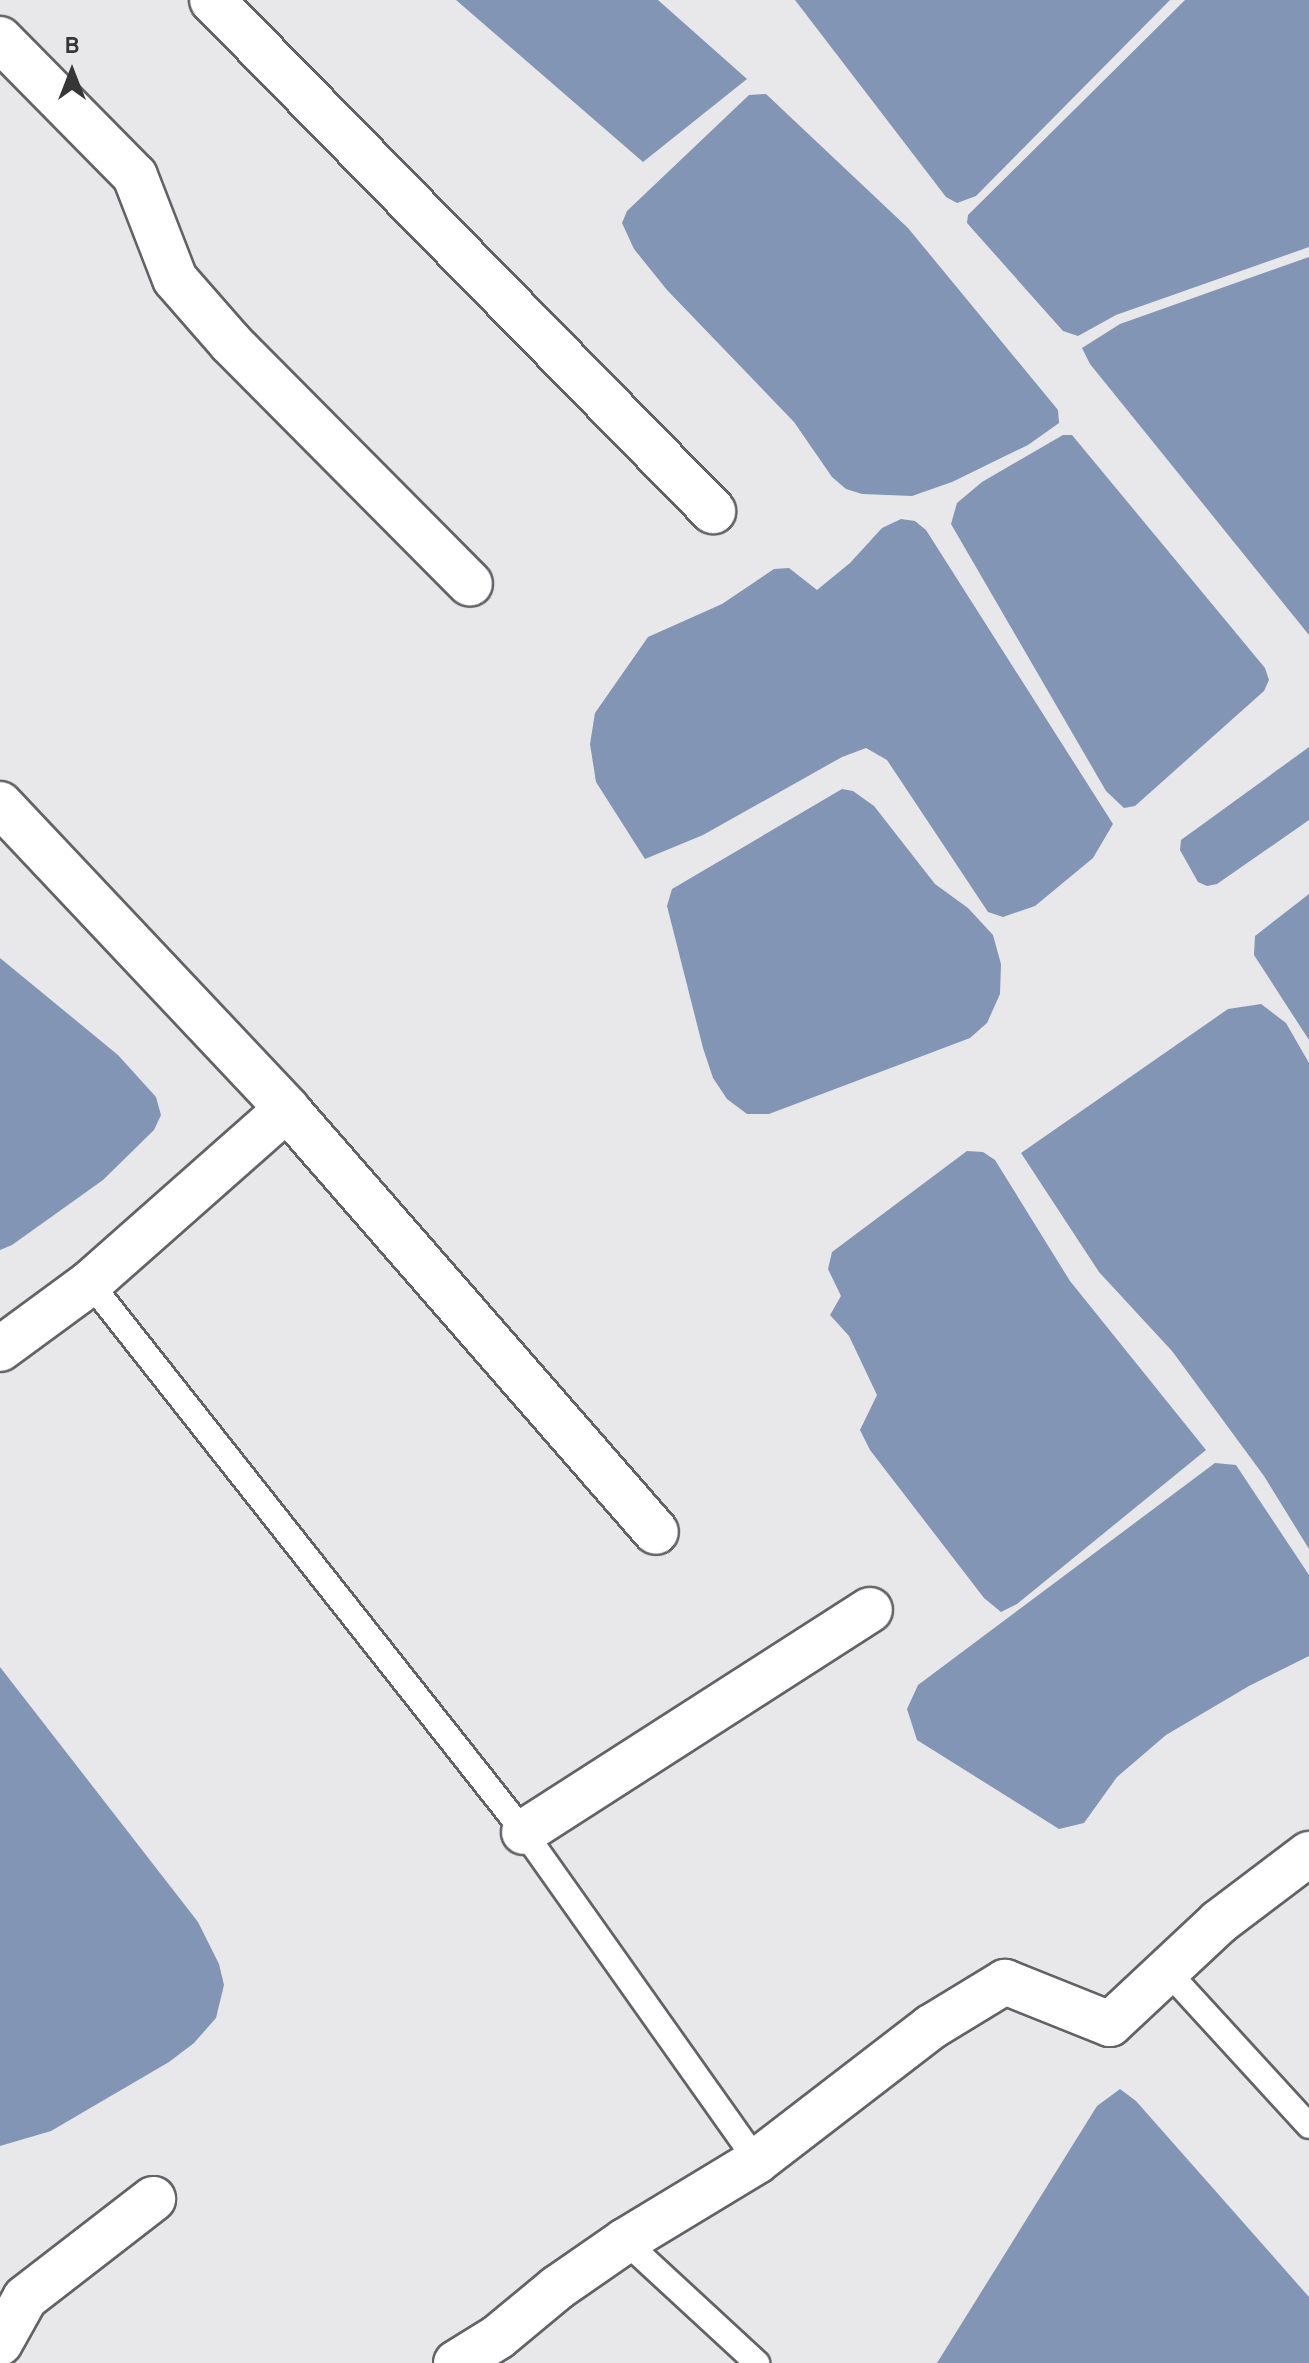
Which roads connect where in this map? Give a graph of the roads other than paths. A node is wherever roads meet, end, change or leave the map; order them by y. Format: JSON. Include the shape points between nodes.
{"nodes":[{"id":1,"x":212,"y":0,"type":"edge"},
{"id":2,"x":0,"y":39,"type":"edge"},
{"id":3,"x":713,"y":511,"type":"dead end"},
{"id":4,"x":470,"y":584,"type":"dead end"},
{"id":5,"x":0,"y":804,"type":"edge"},
{"id":6,"x":287,"y":1109,"type":"junction"},
{"id":7,"x":90,"y":1283,"type":"junction"},
{"id":8,"x":0,"y":1349,"type":"edge"},
{"id":9,"x":656,"y":1532,"type":"dead end"},
{"id":10,"x":870,"y":1610,"type":"dead end"},
{"id":11,"x":524,"y":1832,"type":"junction"},
{"id":12,"x":1309,"y":1854,"type":"edge"},
{"id":13,"x":1167,"y":1971,"type":"junction"},
{"id":14,"x":1309,"y":2126,"type":"edge"},
{"id":15,"x":757,"y":2161,"type":"junction"},
{"id":16,"x":153,"y":2199,"type":"dead end"},
{"id":17,"x":625,"y":2241,"type":"junction"},
{"id":18,"x":0,"y":2343,"type":"edge"},
{"id":19,"x":456,"y":2363,"type":"edge"},
{"id":20,"x":757,"y":2363,"type":"edge"}],
"edges":[{"from":1,"to":3,"type":"street"},
{"from":2,"to":4,"type":"street","via":[[135,176],[175,279],[231,343]]},
{"from":5,"to":6,"type":"street"},
{"from":6,"to":7,"type":"street"},
{"from":6,"to":9,"type":"street"},
{"from":7,"to":8,"type":"street"},
{"from":7,"to":11,"type":"lane"},
{"from":10,"to":11,"type":"street"},
{"from":11,"to":15,"type":"lane"},
{"from":12,"to":13,"type":"street","via":[[1219,1922]]},
{"from":13,"to":14,"type":"lane"},
{"from":13,"to":15,"type":"street","via":[[1110,2024],[1005,1982],[931,2027]]},
{"from":15,"to":17,"type":"street"},
{"from":16,"to":18,"type":"street","via":[[25,2298]]},
{"from":17,"to":19,"type":"street"},
{"from":17,"to":20,"type":"lane"}]}
